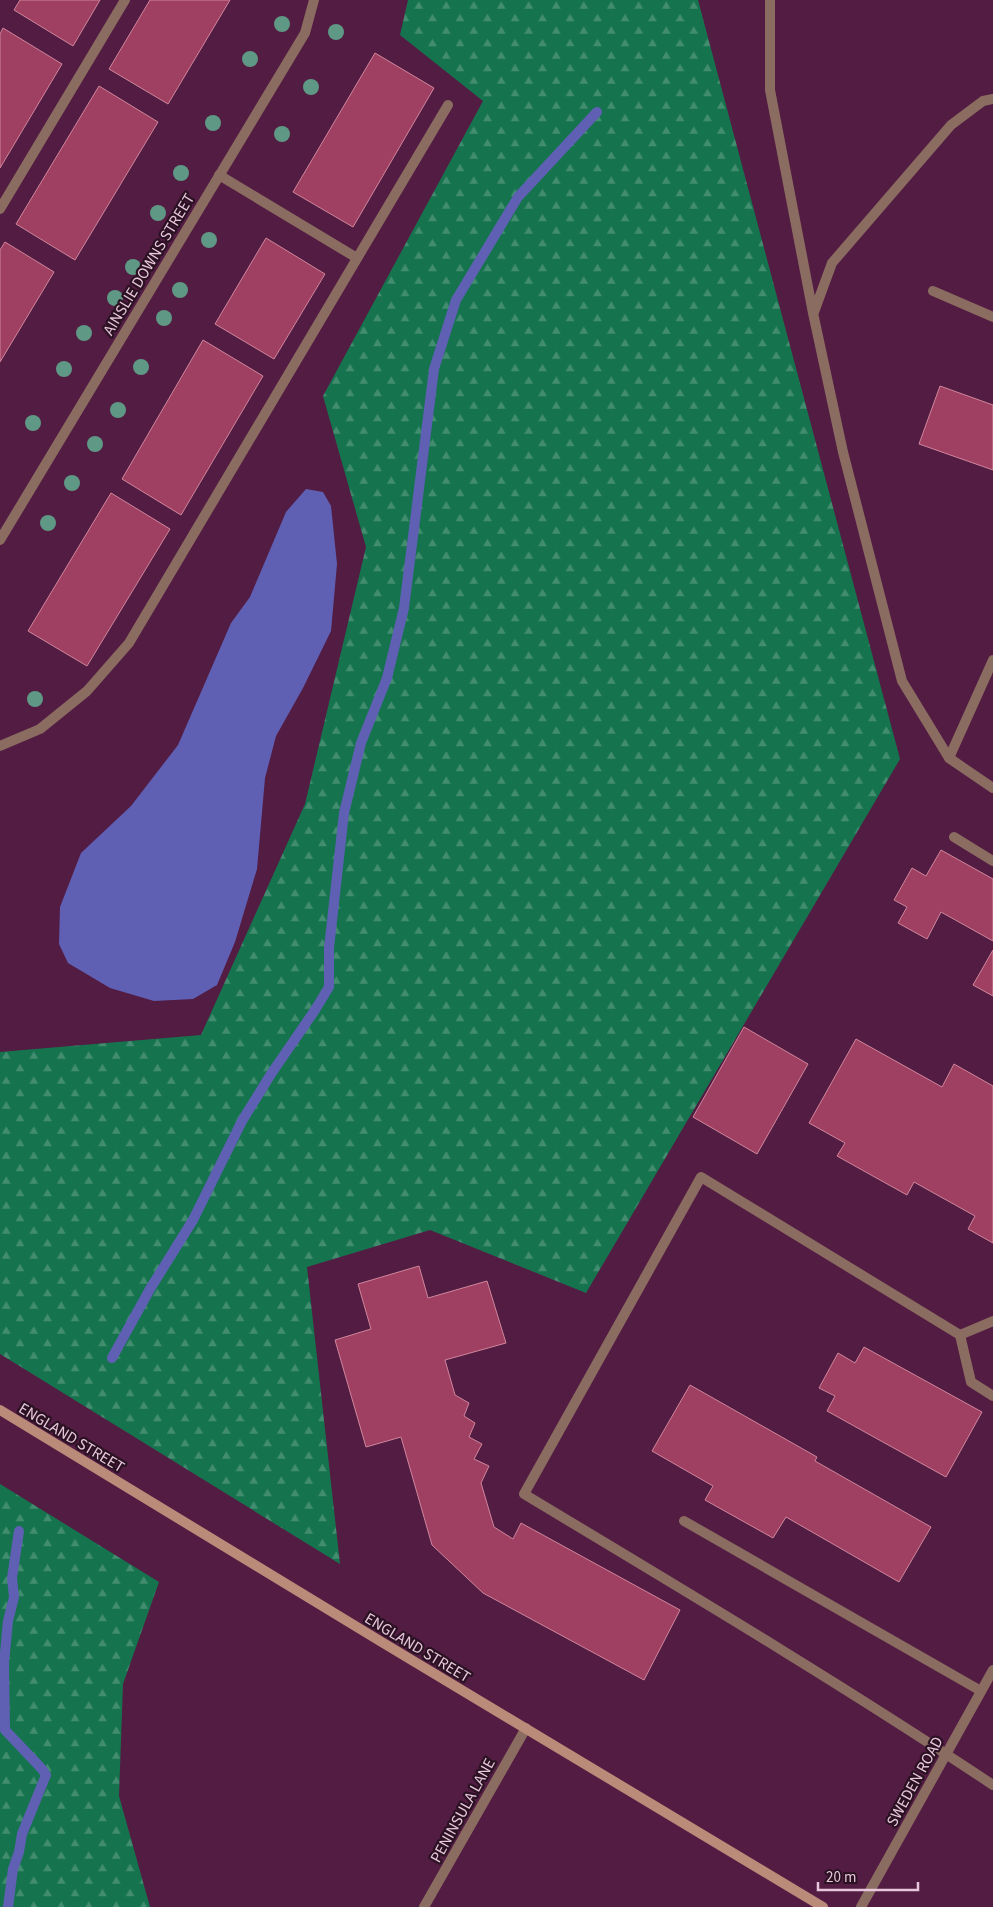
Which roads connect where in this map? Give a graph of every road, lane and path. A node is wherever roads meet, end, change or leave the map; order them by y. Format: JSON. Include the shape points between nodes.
{"nodes":[{"id":1,"x":124,"y":0,"type":"edge"},
{"id":2,"x":314,"y":0,"type":"edge"},
{"id":3,"x":770,"y":0,"type":"edge"},
{"id":4,"x":993,"y":99,"type":"edge"},
{"id":5,"x":448,"y":105,"type":"dead end"},
{"id":6,"x":219,"y":175,"type":"junction"},
{"id":7,"x":0,"y":209,"type":"edge"},
{"id":8,"x":358,"y":258,"type":"junction"},
{"id":9,"x":933,"y":292,"type":"dead end"},
{"id":10,"x":813,"y":313,"type":"junction"},
{"id":11,"x":993,"y":317,"type":"edge"},
{"id":12,"x":0,"y":540,"type":"edge"},
{"id":13,"x":993,"y":660,"type":"edge"},
{"id":14,"x":0,"y":746,"type":"edge"},
{"id":15,"x":948,"y":758,"type":"junction"},
{"id":16,"x":993,"y":788,"type":"edge"},
{"id":17,"x":954,"y":838,"type":"dead end"},
{"id":18,"x":993,"y":861,"type":"edge"},
{"id":19,"x":993,"y":1320,"type":"edge"},
{"id":20,"x":960,"y":1335,"type":"junction"},
{"id":21,"x":993,"y":1396,"type":"edge"},
{"id":22,"x":0,"y":1410,"type":"edge"},
{"id":23,"x":684,"y":1520,"type":"dead end"},
{"id":24,"x":993,"y":1670,"type":"edge"},
{"id":25,"x":981,"y":1691,"type":"junction"},
{"id":26,"x":526,"y":1728,"type":"junction"},
{"id":27,"x":947,"y":1755,"type":"junction"},
{"id":28,"x":993,"y":1786,"type":"edge"},
{"id":29,"x":424,"y":1907,"type":"edge"},
{"id":30,"x":823,"y":1907,"type":"edge"},
{"id":31,"x":862,"y":1907,"type":"edge"}],
"edges":[{"from":1,"to":7,"type":"street"},
{"from":2,"to":6,"type":"street","name":"AINSLIE DOWNS STREET","via":[[305,33]]},
{"from":3,"to":10,"type":"street","via":[[770,90]]},
{"from":4,"to":10,"type":"street","via":[[983,101],[951,125],[832,263]]},
{"from":5,"to":8,"type":"street"},
{"from":6,"to":8,"type":"street"},
{"from":6,"to":12,"type":"street","name":"AINSLIE DOWNS STREET"},
{"from":8,"to":14,"type":"street","via":[[129,643],[87,691],[40,729]]},
{"from":9,"to":11,"type":"street"},
{"from":10,"to":15,"type":"street","via":[[843,452],[902,681]]},
{"from":13,"to":15,"type":"street"},
{"from":15,"to":16,"type":"street"},
{"from":17,"to":18,"type":"street"},
{"from":19,"to":20,"type":"street"},
{"from":20,"to":21,"type":"street","via":[[971,1382]]},
{"from":20,"to":27,"type":"street","via":[[701,1177],[524,1494]]},
{"from":22,"to":26,"type":"street","name":"ENGLAND STREET"},
{"from":23,"to":25,"type":"street"},
{"from":24,"to":25,"type":"street","name":"SWEDEN ROAD"},
{"from":25,"to":27,"type":"street","name":"SWEDEN ROAD"},
{"from":26,"to":29,"type":"street","name":"PENINSULA LANE"},
{"from":26,"to":30,"type":"street","name":"ENGLAND STREET"},
{"from":27,"to":28,"type":"street"},
{"from":27,"to":31,"type":"street","name":"SWEDEN ROAD"}]}
